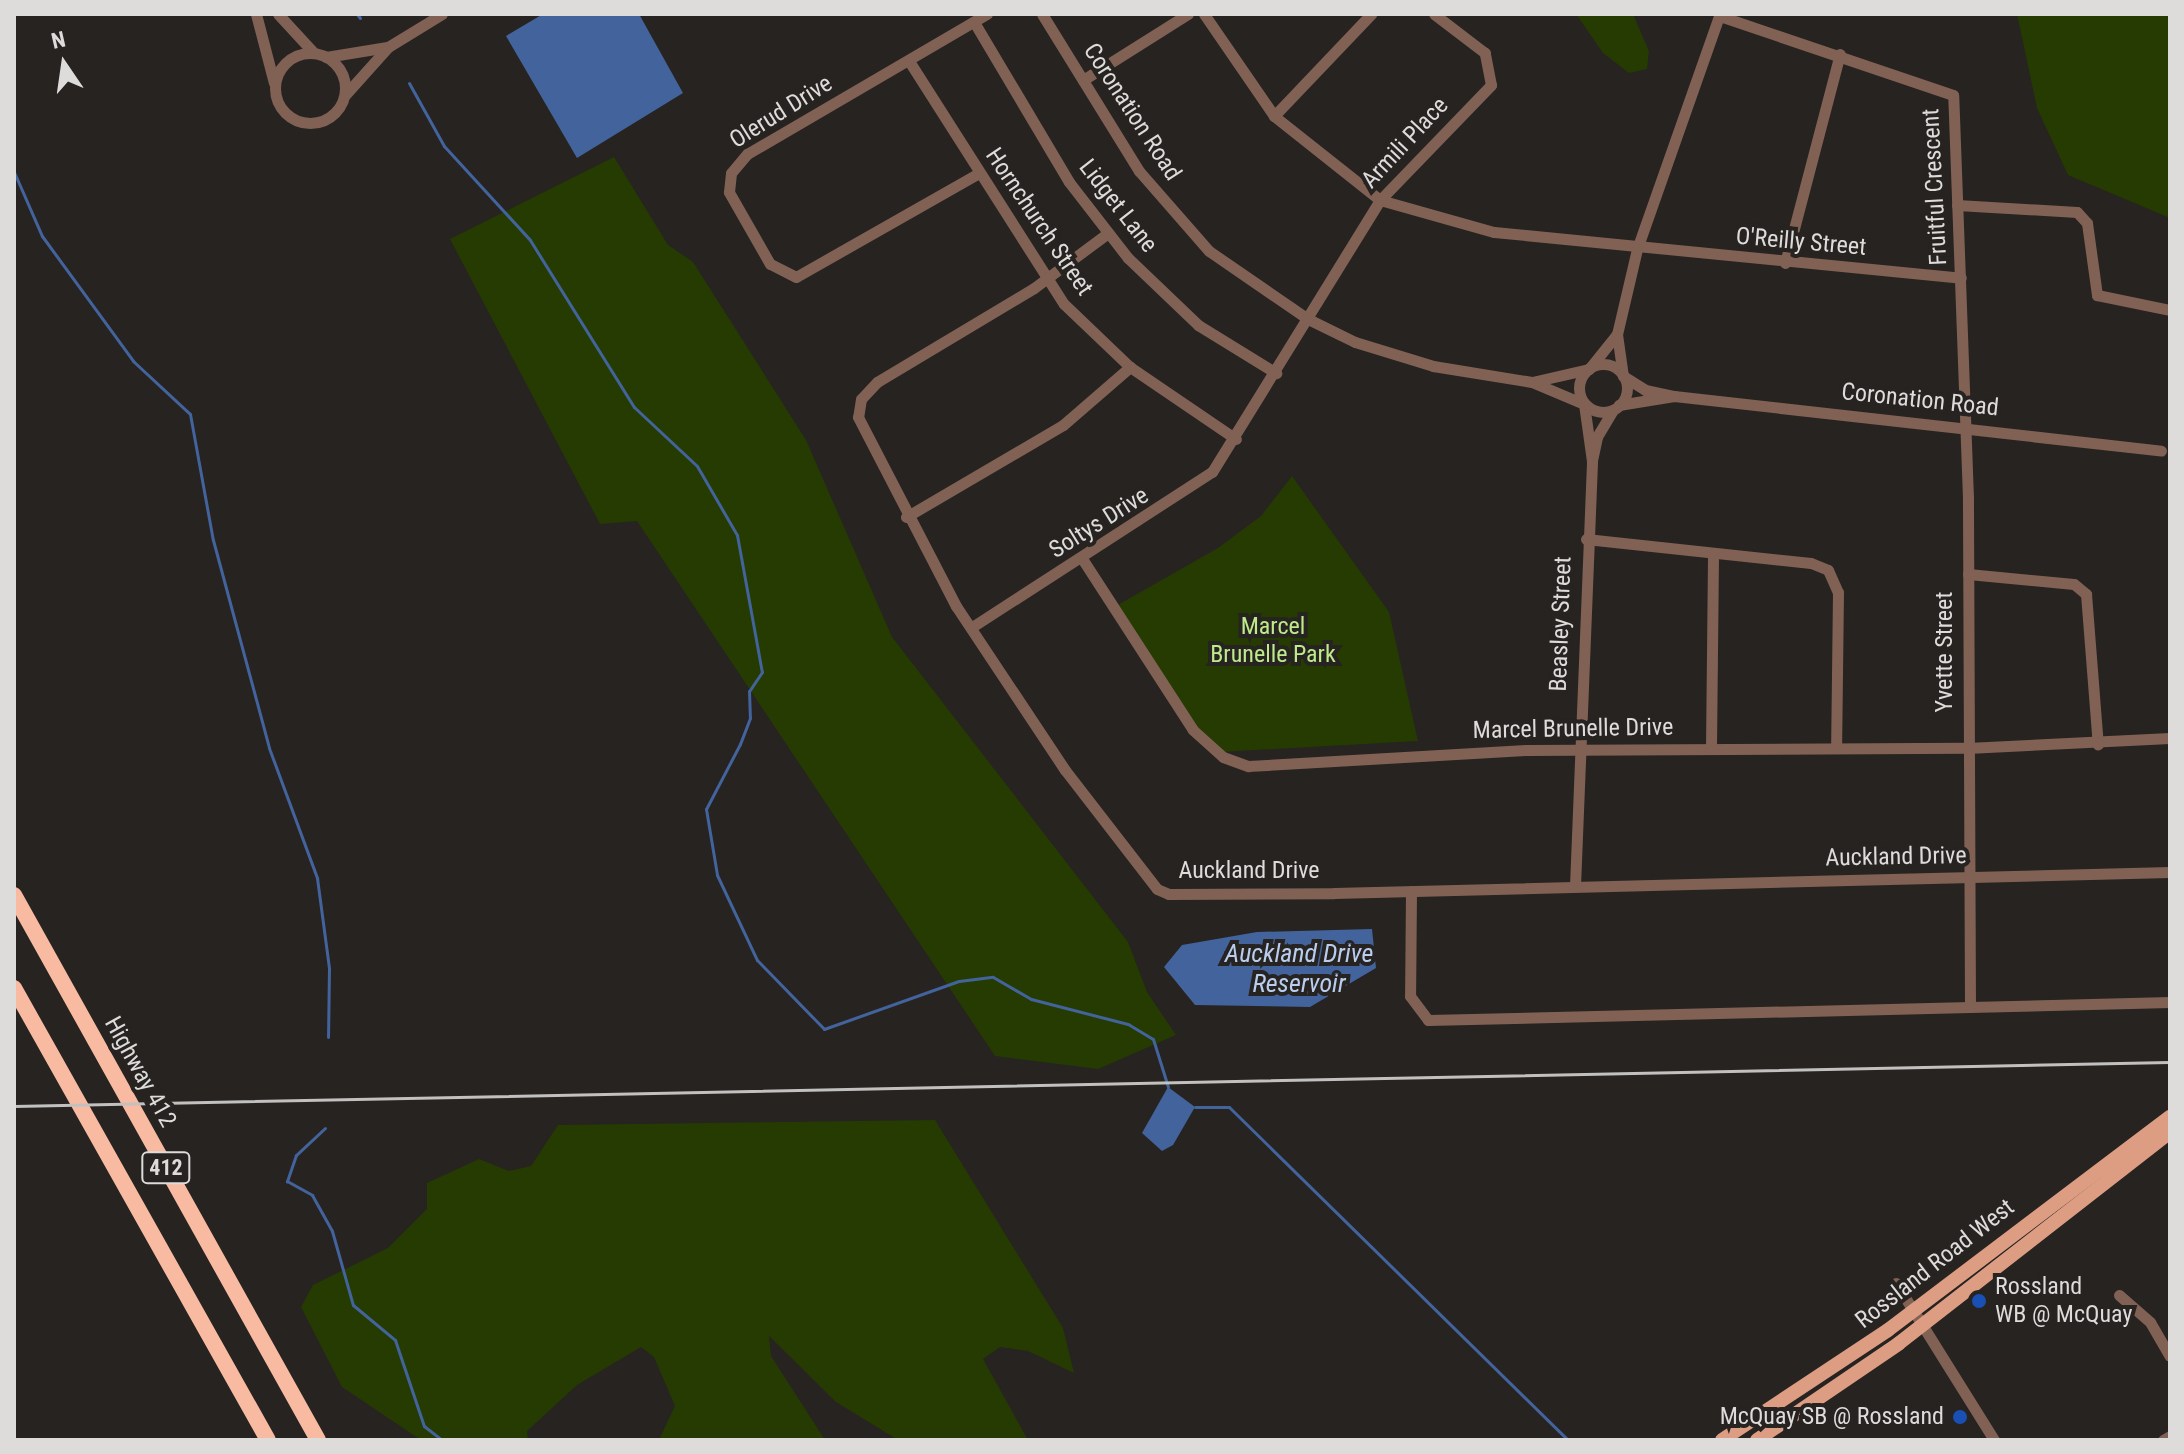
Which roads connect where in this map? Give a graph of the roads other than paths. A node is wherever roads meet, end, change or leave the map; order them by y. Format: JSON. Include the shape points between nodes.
{"nodes":[{"id":1,"x":256,"y":14,"type":"edge"},
{"id":2,"x":278,"y":14,"type":"edge"},
{"id":3,"x":442,"y":14,"type":"edge"},
{"id":4,"x":987,"y":14,"type":"edge"},
{"id":5,"x":1042,"y":14,"type":"edge"},
{"id":6,"x":1188,"y":14,"type":"edge"},
{"id":7,"x":1204,"y":14,"type":"edge"},
{"id":8,"x":1371,"y":14,"type":"edge"},
{"id":9,"x":1434,"y":14,"type":"edge"},
{"id":10,"x":974,"y":22,"type":"junction"},
{"id":11,"x":388,"y":47,"type":"junction"},
{"id":12,"x":1840,"y":54,"type":"junction"},
{"id":13,"x":320,"y":55,"type":"junction"},
{"id":14,"x":909,"y":61,"type":"junction"},
{"id":15,"x":1083,"y":80,"type":"junction"},
{"id":16,"x":274,"y":88,"type":"junction"},
{"id":17,"x":344,"y":95,"type":"junction"},
{"id":18,"x":1274,"y":116,"type":"junction"},
{"id":19,"x":979,"y":173,"type":"junction"},
{"id":20,"x":1380,"y":200,"type":"junction"},
{"id":21,"x":1957,"y":205,"type":"junction"},
{"id":22,"x":1108,"y":233,"type":"junction"},
{"id":23,"x":1637,"y":249,"type":"junction"},
{"id":24,"x":1785,"y":263,"type":"junction"},
{"id":25,"x":1046,"y":278,"type":"junction"},
{"id":26,"x":1961,"y":278,"type":"junction"},
{"id":27,"x":2170,"y":310,"type":"edge"},
{"id":28,"x":1308,"y":319,"type":"junction"},
{"id":29,"x":1617,"y":334,"type":"junction"},
{"id":30,"x":1130,"y":367,"type":"junction"},
{"id":31,"x":1589,"y":369,"type":"junction"},
{"id":32,"x":1276,"y":373,"type":"junction"},
{"id":33,"x":1623,"y":376,"type":"junction"},
{"id":34,"x":1532,"y":382,"type":"junction"},
{"id":35,"x":1674,"y":396,"type":"junction"},
{"id":36,"x":1584,"y":404,"type":"junction"},
{"id":37,"x":1616,"y":408,"type":"junction"},
{"id":38,"x":1966,"y":426,"type":"junction"},
{"id":39,"x":1236,"y":439,"type":"junction"},
{"id":40,"x":2167,"y":451,"type":"edge"},
{"id":41,"x":1592,"y":461,"type":"junction"},
{"id":42,"x":906,"y":517,"type":"junction"},
{"id":43,"x":1586,"y":539,"type":"junction"},
{"id":44,"x":1713,"y":553,"type":"junction"},
{"id":45,"x":1083,"y":560,"type":"junction"},
{"id":46,"x":1968,"y":574,"type":"junction"},
{"id":47,"x":972,"y":627,"type":"junction"},
{"id":48,"x":2170,"y":738,"type":"edge"},
{"id":49,"x":2098,"y":745,"type":"junction"},
{"id":50,"x":1711,"y":748,"type":"junction"},
{"id":51,"x":1836,"y":748,"type":"junction"},
{"id":52,"x":1967,"y":748,"type":"junction"},
{"id":53,"x":1579,"y":749,"type":"junction"},
{"id":54,"x":2170,"y":872,"type":"edge"},
{"id":55,"x":1969,"y":878,"type":"junction"},
{"id":56,"x":1575,"y":886,"type":"junction"},
{"id":57,"x":1411,"y":891,"type":"junction"},
{"id":58,"x":14,"y":895,"type":"edge"},
{"id":59,"x":14,"y":988,"type":"edge"},
{"id":60,"x":2170,"y":1002,"type":"edge"},
{"id":61,"x":1970,"y":1007,"type":"junction"},
{"id":62,"x":2170,"y":1117,"type":"edge"},
{"id":63,"x":2170,"y":1132,"type":"edge"},
{"id":64,"x":1896,"y":1283,"type":"dead end"},
{"id":65,"x":2119,"y":1295,"type":"dead end"},
{"id":66,"x":1912,"y":1312,"type":"junction"},
{"id":67,"x":1920,"y":1327,"type":"junction"},
{"id":68,"x":2170,"y":1356,"type":"edge"},
{"id":69,"x":2170,"y":1436,"type":"edge"},
{"id":70,"x":268,"y":1440,"type":"edge"},
{"id":71,"x":318,"y":1440,"type":"edge"},
{"id":72,"x":1722,"y":1440,"type":"edge"},
{"id":73,"x":1757,"y":1440,"type":"edge"},
{"id":74,"x":1994,"y":1440,"type":"edge"},
{"id":75,"x":2163,"y":1440,"type":"edge"}],
"edges":[{"from":1,"to":16,"type":"street"},
{"from":2,"to":13,"type":"street"},
{"from":3,"to":11,"type":"street"},
{"from":4,"to":10,"type":"street","name":"Olerud Drive"},
{"from":5,"to":15,"type":"street","name":"Coronation Road"},
{"from":6,"to":15,"type":"street"},
{"from":7,"to":18,"type":"street"},
{"from":8,"to":18,"type":"street"},
{"from":9,"to":20,"type":"street","name":"Armili Place","via":[[1485,53],[1491,85]]},
{"from":10,"to":14,"type":"street","name":"Olerud Drive"},
{"from":10,"to":22,"type":"street","name":"Lidget Lane","via":[[1069,182]]},
{"from":11,"to":13,"type":"street"},
{"from":11,"to":17,"type":"street"},
{"from":12,"to":21,"type":"street","name":"Fruitful Crescent","via":[[1953,95]]},
{"from":12,"to":23,"type":"street","name":"Fruitful Crescent","via":[[1719,16]]},
{"from":12,"to":24,"type":"street"},
{"from":13,"to":16,"type":"street","via":[[283,66]]},
{"from":13,"to":17,"type":"street","via":[[341,73]]},
{"from":14,"to":19,"type":"street","name":"Hornchurch Street"},
{"from":14,"to":19,"type":"street","name":"Olerud Drive","via":[[737,162],[729,192],[740,216],[773,268],[801,276]]},
{"from":15,"to":28,"type":"street","name":"Coronation Road","via":[[1139,171],[1209,251]]},
{"from":16,"to":17,"type":"street","via":[[282,110],[301,123],[324,121]]},
{"from":18,"to":20,"type":"street"},
{"from":19,"to":25,"type":"street","name":"Hornchurch Street"},
{"from":20,"to":23,"type":"street","name":"O'Reilly Street","via":[[1494,232]]},
{"from":20,"to":28,"type":"street","name":"Armili Place"},
{"from":21,"to":26,"type":"street","name":"Fruitful Crescent"},
{"from":21,"to":27,"type":"street","via":[[2077,212],[2087,223],[2097,295]]},
{"from":22,"to":25,"type":"street","name":"Auckland Drive"},
{"from":22,"to":32,"type":"street","name":"Lidget Lane","via":[[1190,318]]},
{"from":23,"to":24,"type":"street","name":"O'Reilly Street"},
{"from":23,"to":29,"type":"street","name":"Fruitful Crescent"},
{"from":24,"to":26,"type":"street","name":"O'Reilly Street"},
{"from":25,"to":30,"type":"street","name":"Hornchurch Street"},
{"from":25,"to":42,"type":"street","name":"Auckland Drive","via":[[877,382],[861,399],[862,428]]},
{"from":26,"to":38,"type":"street","name":"Fruitful Crescent"},
{"from":28,"to":32,"type":"street","name":"Armili Place"},
{"from":28,"to":34,"type":"street","name":"Coronation Road","via":[[1433,366]]},
{"from":29,"to":31,"type":"street","name":"Fruitful Crescent"},
{"from":29,"to":33,"type":"street","name":"Fruitful Crescent"},
{"from":30,"to":39,"type":"street","name":"Hornchurch Street"},
{"from":30,"to":42,"type":"street","via":[[1063,425]]},
{"from":31,"to":33,"type":"street","via":[[1604,364]]},
{"from":31,"to":34,"type":"street","name":"Coronation Road"},
{"from":31,"to":36,"type":"street","via":[[1580,381]]},
{"from":32,"to":39,"type":"street","name":"Soltys Drive"},
{"from":33,"to":35,"type":"street","name":"Coronation Road","via":[[1645,390]]},
{"from":33,"to":37,"type":"street","via":[[1626,391]]},
{"from":34,"to":36,"type":"street","name":"Coronation Road"},
{"from":35,"to":37,"type":"street","name":"Coronation Road"},
{"from":35,"to":38,"type":"street","name":"Coronation Road"},
{"from":36,"to":37,"type":"street","via":[[1598,412]]},
{"from":36,"to":41,"type":"street","name":"Beasley Street"},
{"from":37,"to":41,"type":"street","name":"Beasley Street","via":[[1597,437]]},
{"from":38,"to":40,"type":"street","name":"Coronation Road"},
{"from":38,"to":46,"type":"street","name":"Yvette Street"},
{"from":39,"to":45,"type":"street","name":"Soltys Drive","via":[[1185,495]]},
{"from":41,"to":43,"type":"street","name":"Beasley Street"},
{"from":42,"to":47,"type":"street","name":"Auckland Drive"},
{"from":43,"to":44,"type":"street"},
{"from":43,"to":53,"type":"street","name":"Beasley Street"},
{"from":44,"to":50,"type":"street"},
{"from":44,"to":51,"type":"street","via":[[1820,565],[1833,576]]},
{"from":45,"to":47,"type":"street","name":"Soltys Drive"},
{"from":45,"to":53,"type":"street","name":"Marcel Brunelle Drive","via":[[1193,730],[1235,763],[1261,768]]},
{"from":46,"to":49,"type":"street","via":[[2074,584],[2086,594]]},
{"from":46,"to":52,"type":"street","name":"Yvette Street"},
{"from":47,"to":57,"type":"street","name":"Auckland Drive","via":[[1065,770],[1157,889],[1184,894]]},
{"from":48,"to":49,"type":"street","name":"Marcel Brunelle Drive"},
{"from":49,"to":52,"type":"street","name":"Marcel Brunelle Drive"},
{"from":50,"to":51,"type":"street","name":"Marcel Brunelle Drive"},
{"from":50,"to":53,"type":"street","name":"Marcel Brunelle Drive"},
{"from":51,"to":52,"type":"street","name":"Marcel Brunelle Drive"},
{"from":52,"to":55,"type":"street","name":"Yvette Street"},
{"from":53,"to":56,"type":"street","name":"Beasley Street"},
{"from":54,"to":55,"type":"street","name":"Auckland Drive"},
{"from":55,"to":56,"type":"street","name":"Auckland Drive"},
{"from":55,"to":61,"type":"street","name":"Yvette Street"},
{"from":56,"to":57,"type":"street","name":"Auckland Drive"},
{"from":57,"to":61,"type":"street","via":[[1410,996],[1428,1020]]},
{"from":58,"to":71,"type":"highway","name":"Highway 412","number":"412"},
{"from":59,"to":70,"type":"highway","number":"412"},
{"from":60,"to":61,"type":"street"},
{"from":62,"to":66,"type":"main road","name":"Rossland Road West"},
{"from":63,"to":67,"type":"main road","name":"Rossland Road West"},
{"from":64,"to":66,"type":"street"},
{"from":65,"to":68,"type":"street","via":[[2150,1322]]},
{"from":66,"to":67,"type":"street"},
{"from":66,"to":72,"type":"main road","name":"Rossland Road West"},
{"from":67,"to":73,"type":"main road","name":"Rossland Road West"},
{"from":67,"to":74,"type":"street"},
{"from":69,"to":75,"type":"street"}]}
